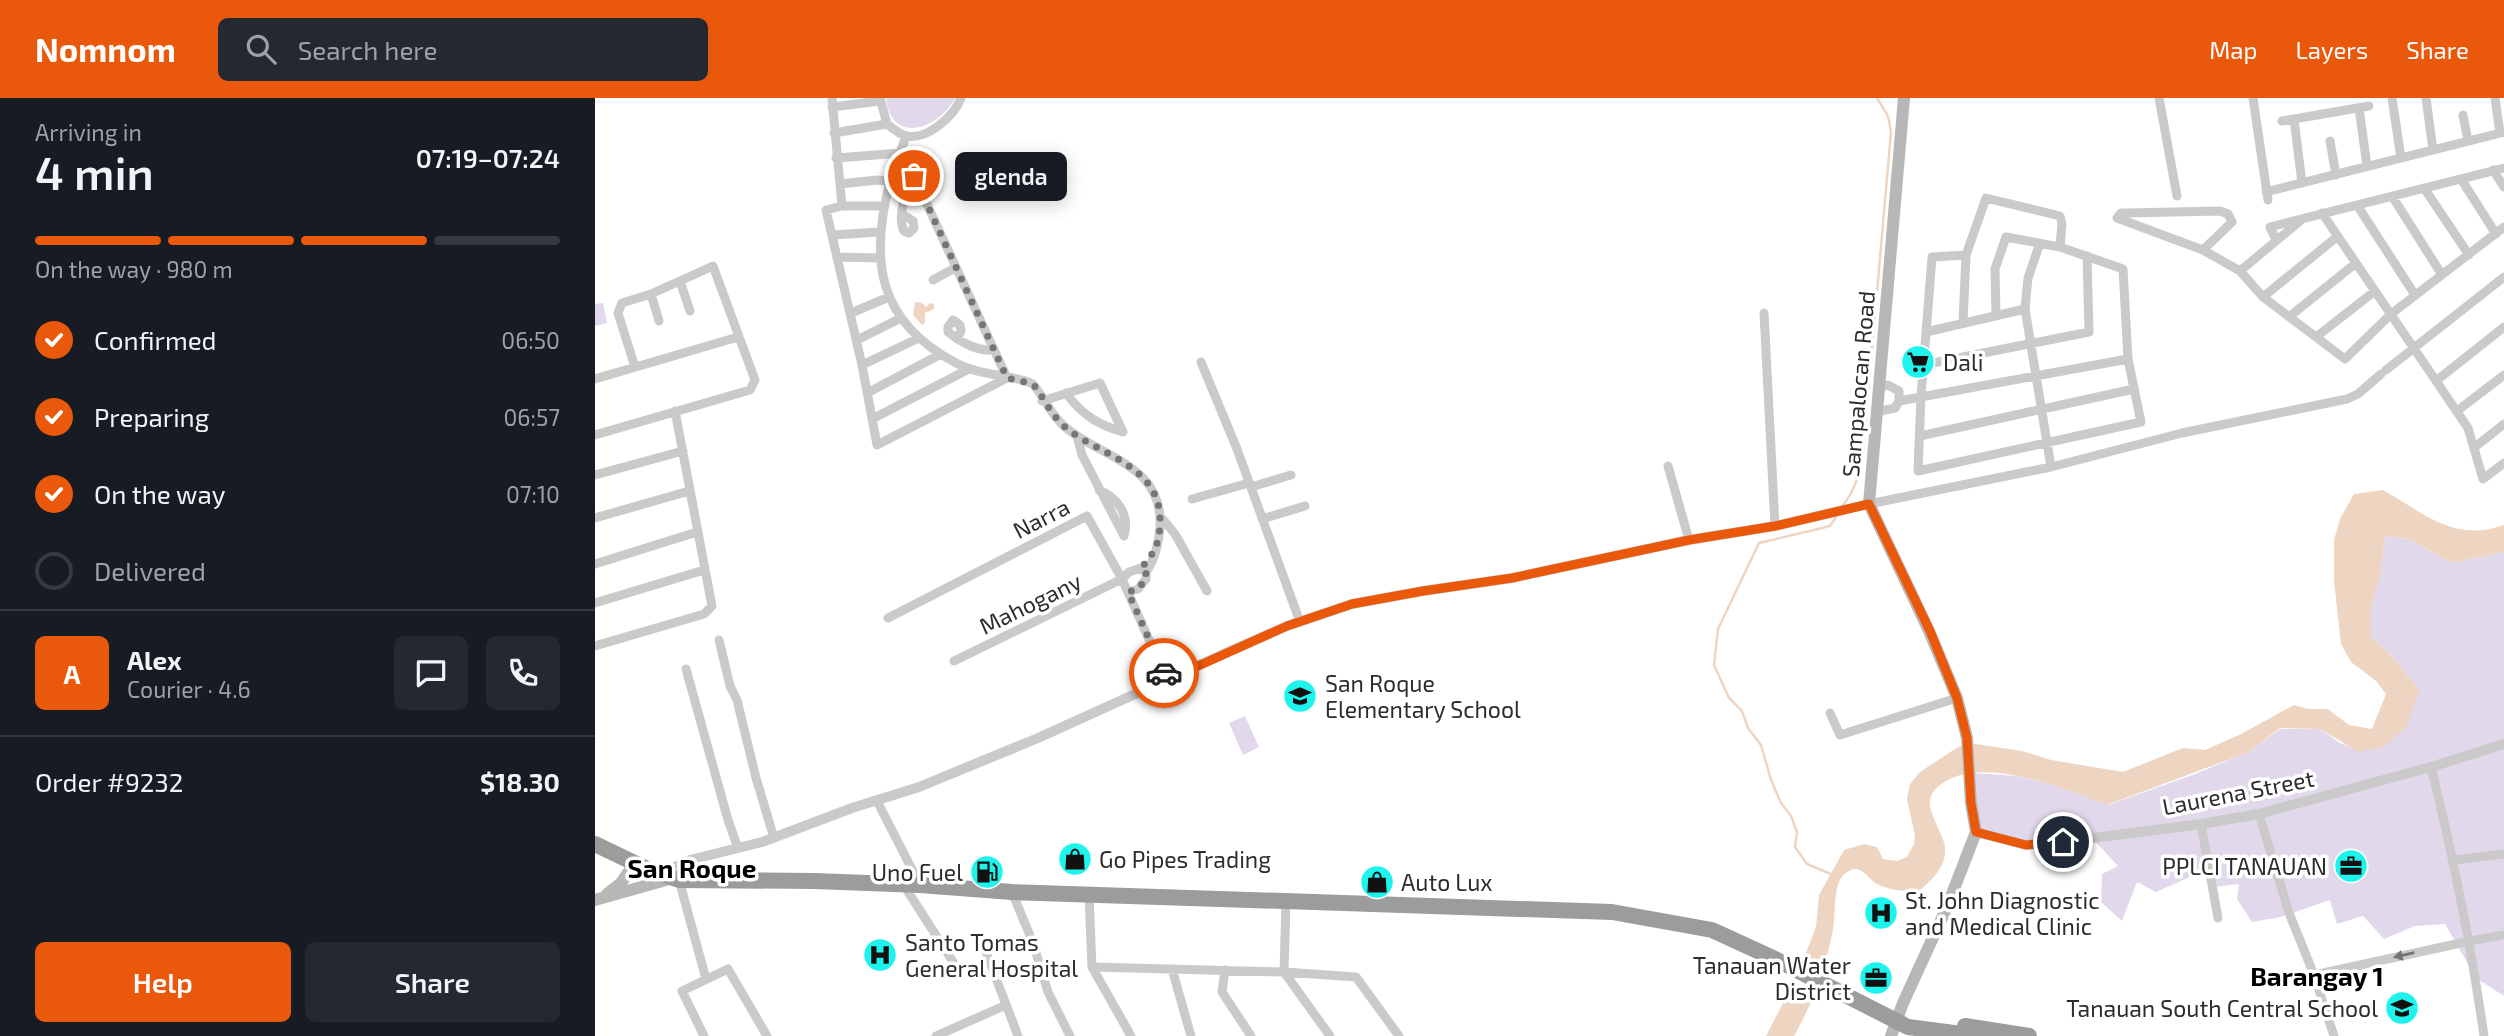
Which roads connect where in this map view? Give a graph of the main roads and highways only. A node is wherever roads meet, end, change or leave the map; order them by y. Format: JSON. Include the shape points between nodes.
{"nodes":[{"id":1,"x":1904,"y":98,"type":"edge"},
{"id":2,"x":595,"y":844,"type":"edge"},
{"id":3,"x":635,"y":863,"type":"junction"},
{"id":4,"x":670,"y":877,"type":"junction"},
{"id":5,"x":598,"y":899,"type":"edge"},
{"id":6,"x":1896,"y":1020,"type":"junction"},
{"id":7,"x":1891,"y":1036,"type":"edge"},
{"id":8,"x":1977,"y":1036,"type":"edge"},
{"id":9,"x":2029,"y":1036,"type":"edge"}],
"edges":[{"from":1,"to":6,"type":"main road","name":"Sampalocan Road","via":[[1869,504],[1957,698],[1967,738],[1976,832]]},
{"from":2,"to":3,"type":"highway"},
{"from":3,"to":4,"type":"highway"},
{"from":3,"to":5,"type":"main road","via":[[621,883]]},
{"from":4,"to":5,"type":"main road"},
{"from":4,"to":6,"type":"highway","via":[[1612,912],[1712,930]]},
{"from":6,"to":7,"type":"main road"},
{"from":6,"to":8,"type":"highway","via":[[1908,1027]]},
{"from":6,"to":9,"type":"highway"}]}
